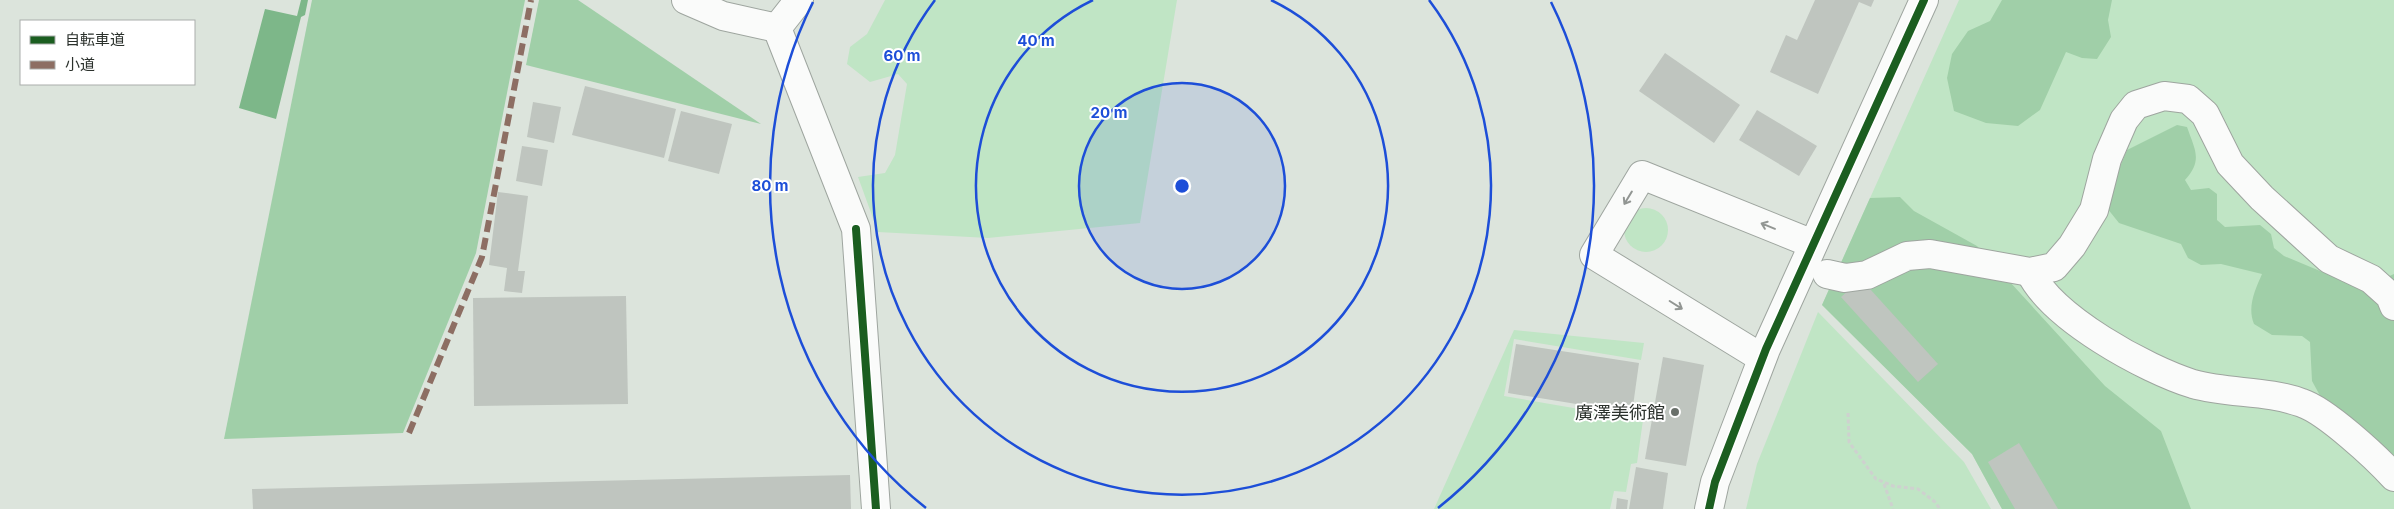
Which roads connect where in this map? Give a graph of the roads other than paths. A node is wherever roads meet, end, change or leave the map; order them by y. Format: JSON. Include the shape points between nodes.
{"nodes":[{"id":1,"x":686,"y":0,"type":"edge"},
{"id":2,"x":799,"y":0,"type":"edge"},
{"id":3,"x":1924,"y":0,"type":"edge"},
{"id":4,"x":777,"y":28,"type":"junction"},
{"id":5,"x":1813,"y":244,"type":"junction"},
{"id":6,"x":2030,"y":272,"type":"junction"},
{"id":7,"x":1827,"y":274,"type":"dead end"},
{"id":8,"x":2394,"y":306,"type":"edge"},
{"id":9,"x":1762,"y":358,"type":"junction"},
{"id":10,"x":2394,"y":477,"type":"edge"},
{"id":11,"x":876,"y":509,"type":"edge"},
{"id":12,"x":1709,"y":509,"type":"edge"}],
"edges":[{"from":1,"to":4,"type":"street","via":[[723,16]]},
{"from":2,"to":4,"type":"street"},
{"from":3,"to":5,"type":"street"},
{"from":4,"to":11,"type":"street","via":[[856,229]]},
{"from":5,"to":9,"type":"street"},
{"from":5,"to":9,"type":"street","one_way":true,"via":[[1642,175],[1594,255]]},
{"from":6,"to":7,"type":"street","via":[[1930,254],[1908,256],[1867,275],[1845,278]]},
{"from":6,"to":8,"type":"street","via":[[2054,267],[2072,246],[2094,210],[2107,160],[2124,120],[2136,106],[2164,96],[2188,99],[2205,114],[2230,164],[2262,198],[2329,259],[2371,279],[2390,296]]},
{"from":6,"to":10,"type":"street","via":[[2055,305],[2140,362],[2194,384],[2278,396],[2304,404],[2334,424]]},
{"from":9,"to":12,"type":"street","via":[[1715,482]]}]}
